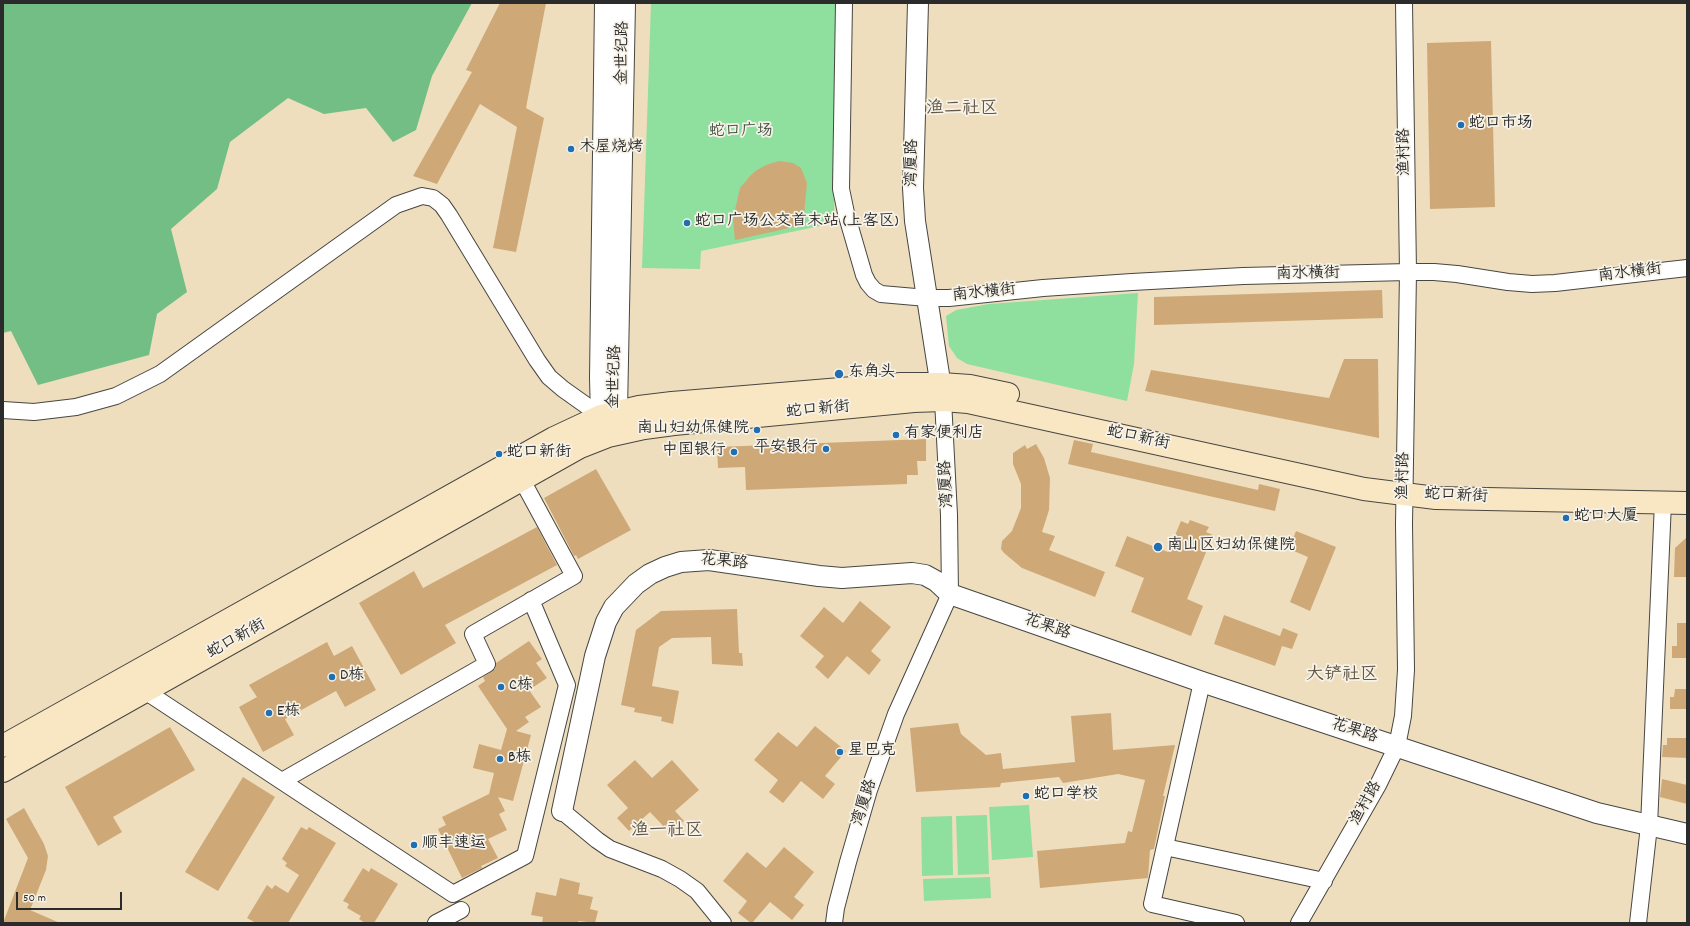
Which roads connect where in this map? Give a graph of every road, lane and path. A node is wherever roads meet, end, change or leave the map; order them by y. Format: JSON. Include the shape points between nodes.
{"nodes":[{"id":1,"x":605,"y":3,"type":"edge"},
{"id":2,"x":625,"y":3,"type":"edge"},
{"id":3,"x":844,"y":3,"type":"edge"},
{"id":4,"x":918,"y":3,"type":"edge"},
{"id":5,"x":1404,"y":3,"type":"edge"},
{"id":6,"x":1687,"y":268,"type":"edge"},
{"id":7,"x":1408,"y":272,"type":"junction"},
{"id":8,"x":927,"y":298,"type":"junction"},
{"id":9,"x":942,"y":392,"type":"junction"},
{"id":10,"x":3,"y":410,"type":"edge"},
{"id":11,"x":609,"y":414,"type":"junction"},
{"id":12,"x":608,"y":436,"type":"junction"},
{"id":13,"x":522,"y":480,"type":"junction"},
{"id":14,"x":1404,"y":487,"type":"junction"},
{"id":15,"x":1687,"y":489,"type":"edge"},
{"id":16,"x":1663,"y":502,"type":"junction"},
{"id":17,"x":1687,"y":503,"type":"edge"},
{"id":18,"x":950,"y":594,"type":"junction"},
{"id":19,"x":531,"y":600,"type":"junction"},
{"id":20,"x":1202,"y":682,"type":"junction"},
{"id":21,"x":146,"y":691,"type":"junction"},
{"id":22,"x":3,"y":746,"type":"edge"},
{"id":23,"x":1397,"y":746,"type":"junction"},
{"id":24,"x":3,"y":770,"type":"edge"},
{"id":25,"x":282,"y":781,"type":"junction"},
{"id":26,"x":562,"y":811,"type":"joint"},
{"id":27,"x":1649,"y":826,"type":"junction"},
{"id":28,"x":1687,"y":834,"type":"edge"},
{"id":29,"x":1165,"y":847,"type":"junction"},
{"id":30,"x":1324,"y":881,"type":"junction"},
{"id":31,"x":461,"y":910,"type":"dead end"},
{"id":32,"x":436,"y":923,"type":"edge"},
{"id":33,"x":723,"y":923,"type":"edge"},
{"id":34,"x":834,"y":923,"type":"edge"},
{"id":35,"x":1236,"y":923,"type":"edge"},
{"id":36,"x":1299,"y":923,"type":"edge"},
{"id":37,"x":1638,"y":923,"type":"edge"}],
"edges":[{"from":1,"to":11,"type":"street","name":"金世纪路"},
{"from":2,"to":11,"type":"street","name":"金世纪路"},
{"from":3,"to":8,"type":"street","name":"南水横街","via":[[841,190],[846,213],[864,274],[874,290],[891,296]]},
{"from":4,"to":8,"type":"street","name":"湾厦路","via":[[913,188]]},
{"from":5,"to":7,"type":"street","name":"渔村路"},
{"from":6,"to":7,"type":"street","name":"南水横街","via":[[1532,284],[1457,274]]},
{"from":7,"to":8,"type":"street","name":"南水横街","via":[[1243,276]]},
{"from":7,"to":14,"type":"street","name":"渔村路"},
{"from":8,"to":9,"type":"street","name":"湾厦路"},
{"from":9,"to":11,"type":"main road","name":"蛇口新街","via":[[915,383],[672,403]]},
{"from":9,"to":12,"type":"main road","name":"蛇口新街","via":[[914,401],[674,424]]},
{"from":9,"to":14,"type":"main road","name":"蛇口新街","via":[[982,388],[1367,476]]},
{"from":9,"to":18,"type":"street","name":"湾厦路","via":[[950,515]]},
{"from":10,"to":11,"type":"street","via":[[34,412],[76,407],[116,396],[160,374],[396,205],[422,196],[433,198],[442,205],[549,377],[563,389]]},
{"from":11,"to":12,"type":"street","name":"金世纪路"},
{"from":11,"to":22,"type":"main road","name":"蛇口新街","via":[[554,438]]},
{"from":12,"to":13,"type":"main road","name":"蛇口新街","via":[[580,447]]},
{"from":13,"to":19,"type":"street","via":[[574,576]]},
{"from":13,"to":21,"type":"main road","name":"蛇口新街"},
{"from":14,"to":15,"type":"main road","name":"蛇口新街","via":[[1438,485]]},
{"from":14,"to":16,"type":"main road","name":"蛇口新街","via":[[1436,498]]},
{"from":14,"to":23,"type":"street","name":"渔村路","via":[[1406,670],[1403,716]]},
{"from":16,"to":17,"type":"main road","name":"蛇口新街"},
{"from":16,"to":27,"type":"street"},
{"from":18,"to":20,"type":"street","name":"花果路"},
{"from":18,"to":26,"type":"street","name":"花果路","via":[[936,581],[918,574],[842,578],[709,560],[681,562],[650,574],[624,595],[606,622],[595,656]]},
{"from":18,"to":34,"type":"street","name":"湾厦路","via":[[896,714],[869,790]]},
{"from":19,"to":25,"type":"street","via":[[473,634],[487,664]]},
{"from":19,"to":25,"type":"street","via":[[567,685],[525,856],[453,894]]},
{"from":20,"to":23,"type":"street","name":"花果路"},
{"from":20,"to":29,"type":"street"},
{"from":21,"to":24,"type":"main road","name":"蛇口新街"},
{"from":21,"to":25,"type":"street"},
{"from":23,"to":27,"type":"street","name":"花果路","via":[[1597,813]]},
{"from":23,"to":30,"type":"street","name":"渔村路"},
{"from":26,"to":33,"type":"street","via":[[610,849],[662,869],[680,879],[697,891]]},
{"from":27,"to":28,"type":"street","name":"花果路"},
{"from":27,"to":37,"type":"street"},
{"from":29,"to":30,"type":"street"},
{"from":29,"to":35,"type":"street","via":[[1152,904]]},
{"from":30,"to":36,"type":"street","name":"渔村路"},
{"from":31,"to":32,"type":"street"}]}
